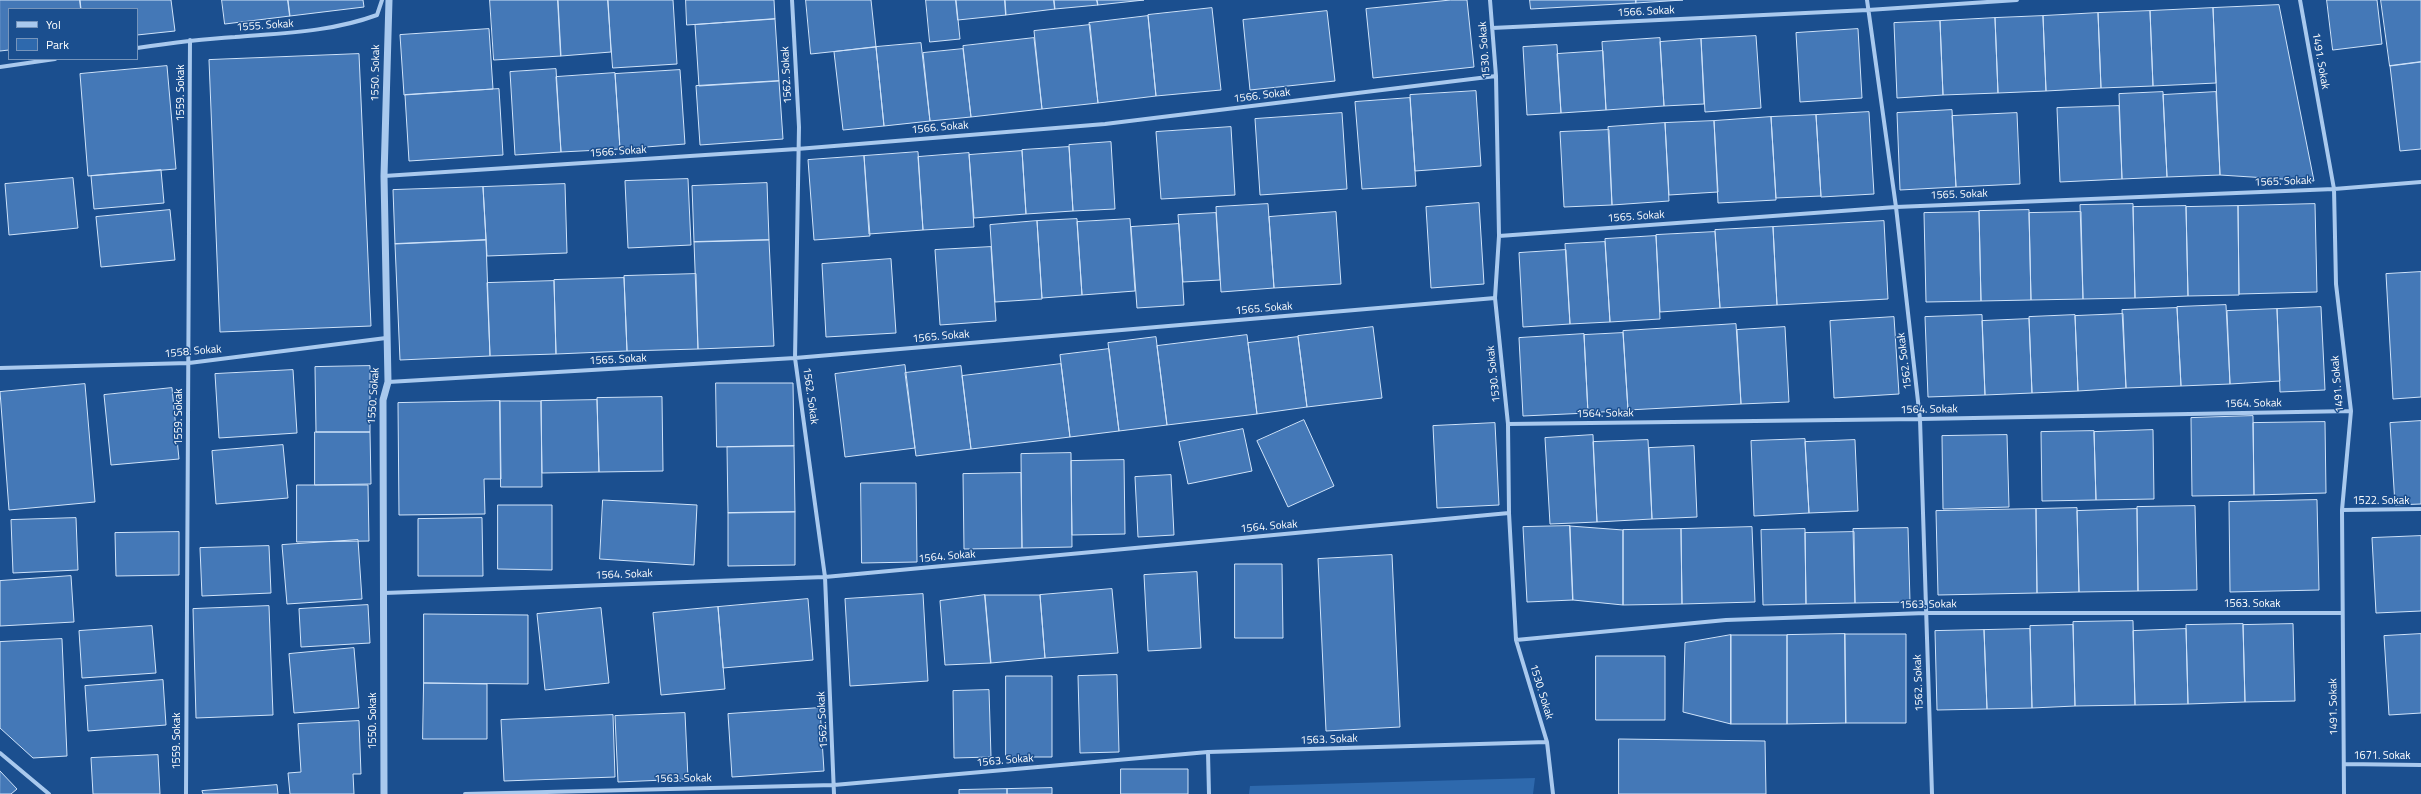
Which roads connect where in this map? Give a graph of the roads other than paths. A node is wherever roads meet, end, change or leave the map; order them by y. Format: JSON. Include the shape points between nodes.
{"nodes":[{"id":1,"x":382,"y":0,"type":"edge"},
{"id":2,"x":389,"y":0,"type":"edge"},
{"id":3,"x":792,"y":0,"type":"edge"},
{"id":4,"x":1490,"y":0,"type":"edge"},
{"id":5,"x":1867,"y":0,"type":"edge"},
{"id":6,"x":2017,"y":0,"type":"edge"},
{"id":7,"x":2300,"y":0,"type":"edge"},
{"id":8,"x":1868,"y":10,"type":"junction"},
{"id":9,"x":1492,"y":28,"type":"junction"},
{"id":10,"x":190,"y":40,"type":"junction"},
{"id":11,"x":138,"y":48,"type":"edge"},
{"id":12,"x":48,"y":60,"type":"edge"},
{"id":13,"x":0,"y":67,"type":"edge"},
{"id":14,"x":1496,"y":76,"type":"junction"},
{"id":15,"x":797,"y":149,"type":"junction"},
{"id":16,"x":384,"y":176,"type":"junction"},
{"id":17,"x":2421,"y":182,"type":"edge"},
{"id":18,"x":2334,"y":189,"type":"junction"},
{"id":19,"x":1896,"y":207,"type":"junction"},
{"id":20,"x":1499,"y":236,"type":"junction"},
{"id":21,"x":1495,"y":298,"type":"junction"},
{"id":22,"x":386,"y":338,"type":"junction"},
{"id":23,"x":795,"y":358,"type":"junction"},
{"id":24,"x":189,"y":363,"type":"junction"},
{"id":25,"x":0,"y":368,"type":"edge"},
{"id":26,"x":388,"y":382,"type":"junction"},
{"id":27,"x":2351,"y":411,"type":"junction"},
{"id":28,"x":1920,"y":419,"type":"junction"},
{"id":29,"x":1508,"y":424,"type":"junction"},
{"id":30,"x":2342,"y":510,"type":"junction"},
{"id":31,"x":2421,"y":510,"type":"edge"},
{"id":32,"x":1509,"y":513,"type":"junction"},
{"id":33,"x":825,"y":577,"type":"junction"},
{"id":34,"x":384,"y":593,"type":"junction"},
{"id":35,"x":1926,"y":613,"type":"junction"},
{"id":36,"x":2341,"y":613,"type":"junction"},
{"id":37,"x":1516,"y":640,"type":"junction"},
{"id":38,"x":1547,"y":742,"type":"junction"},
{"id":39,"x":1208,"y":752,"type":"junction"},
{"id":40,"x":0,"y":753,"type":"edge"},
{"id":41,"x":2344,"y":764,"type":"junction"},
{"id":42,"x":2421,"y":765,"type":"edge"},
{"id":43,"x":834,"y":785,"type":"junction"},
{"id":44,"x":628,"y":792,"type":"edge"},
{"id":45,"x":49,"y":794,"type":"edge"},
{"id":46,"x":186,"y":794,"type":"edge"},
{"id":47,"x":384,"y":794,"type":"edge"},
{"id":48,"x":465,"y":794,"type":"edge"},
{"id":49,"x":834,"y":794,"type":"edge"},
{"id":50,"x":1209,"y":794,"type":"edge"},
{"id":51,"x":1553,"y":794,"type":"edge"},
{"id":52,"x":1932,"y":794,"type":"edge"},
{"id":53,"x":2344,"y":794,"type":"edge"}],
"edges":[{"from":1,"to":10,"type":"street","name":"1555. Sokak","via":[[377,15],[313,31]]},
{"from":2,"to":16,"type":"street","name":"1550. Sokak"},
{"from":3,"to":15,"type":"street","name":"1562. Sokak","via":[[799,127]]},
{"from":4,"to":9,"type":"street","name":"1530. Sokak"},
{"from":5,"to":8,"type":"street","name":"1562. Sokak"},
{"from":6,"to":8,"type":"street","name":"1566. Sokak"},
{"from":7,"to":18,"type":"street","name":"1491. Sokak"},
{"from":8,"to":9,"type":"street","name":"1566. Sokak"},
{"from":8,"to":19,"type":"street","name":"1562. Sokak"},
{"from":9,"to":14,"type":"street","name":"1530. Sokak"},
{"from":10,"to":11,"type":"street","name":"1555. Sokak"},
{"from":10,"to":24,"type":"street","name":"1559. Sokak"},
{"from":12,"to":13,"type":"street"},
{"from":14,"to":15,"type":"street","name":"1566. Sokak","via":[[1105,124]]},
{"from":14,"to":20,"type":"street","name":"1530. Sokak"},
{"from":15,"to":16,"type":"street","name":"1566. Sokak"},
{"from":15,"to":23,"type":"street","name":"1562. Sokak"},
{"from":16,"to":22,"type":"street","name":"1550. Sokak"},
{"from":17,"to":18,"type":"street","name":"1565. Sokak"},
{"from":18,"to":19,"type":"street","name":"1565. Sokak"},
{"from":18,"to":27,"type":"street","name":"1491. Sokak","via":[[2336,284]]},
{"from":19,"to":20,"type":"street","name":"1565. Sokak"},
{"from":19,"to":28,"type":"street","name":"1562. Sokak"},
{"from":20,"to":21,"type":"street","name":"1530. Sokak"},
{"from":21,"to":23,"type":"street","name":"1565. Sokak"},
{"from":21,"to":29,"type":"street","name":"1530. Sokak"},
{"from":22,"to":24,"type":"street","name":"1558. Sokak"},
{"from":22,"to":26,"type":"street","name":"1550. Sokak"},
{"from":23,"to":26,"type":"street","name":"1565. Sokak"},
{"from":23,"to":33,"type":"street","name":"1562. Sokak"},
{"from":24,"to":25,"type":"street","name":"1558. Sokak"},
{"from":24,"to":46,"type":"street","name":"1559. Sokak"},
{"from":26,"to":34,"type":"street","name":"1550. Sokak","via":[[383,400]]},
{"from":27,"to":28,"type":"street","name":"1564. Sokak"},
{"from":27,"to":30,"type":"street","name":"1491. Sokak"},
{"from":28,"to":29,"type":"street","name":"1564. Sokak"},
{"from":28,"to":35,"type":"street","name":"1562. Sokak"},
{"from":29,"to":32,"type":"street","name":"1530. Sokak"},
{"from":30,"to":31,"type":"street","name":"1522. Sokak"},
{"from":30,"to":36,"type":"street","name":"1491. Sokak"},
{"from":32,"to":33,"type":"street","name":"1564. Sokak"},
{"from":32,"to":37,"type":"street","name":"1530. Sokak"},
{"from":33,"to":34,"type":"street","name":"1564. Sokak"},
{"from":33,"to":43,"type":"street","name":"1562. Sokak"},
{"from":34,"to":47,"type":"street","name":"1550. Sokak"},
{"from":35,"to":36,"type":"street","name":"1563. Sokak"},
{"from":35,"to":37,"type":"street","name":"1563. Sokak","via":[[1726,620]]},
{"from":35,"to":52,"type":"street","name":"1562. Sokak"},
{"from":36,"to":41,"type":"street","name":"1491. Sokak"},
{"from":37,"to":38,"type":"street","name":"1530. Sokak"},
{"from":38,"to":39,"type":"street","name":"1563. Sokak"},
{"from":38,"to":51,"type":"street","name":"1530. Sokak"},
{"from":39,"to":43,"type":"street","name":"1563. Sokak"},
{"from":39,"to":50,"type":"street"},
{"from":40,"to":45,"type":"street"},
{"from":41,"to":42,"type":"street","name":"1671. Sokak"},
{"from":41,"to":53,"type":"street","name":"1491. Sokak"},
{"from":43,"to":44,"type":"street","name":"1563. Sokak"},
{"from":43,"to":49,"type":"street","name":"1562. Sokak"},
{"from":44,"to":48,"type":"street","name":"1563. Sokak"}]}
